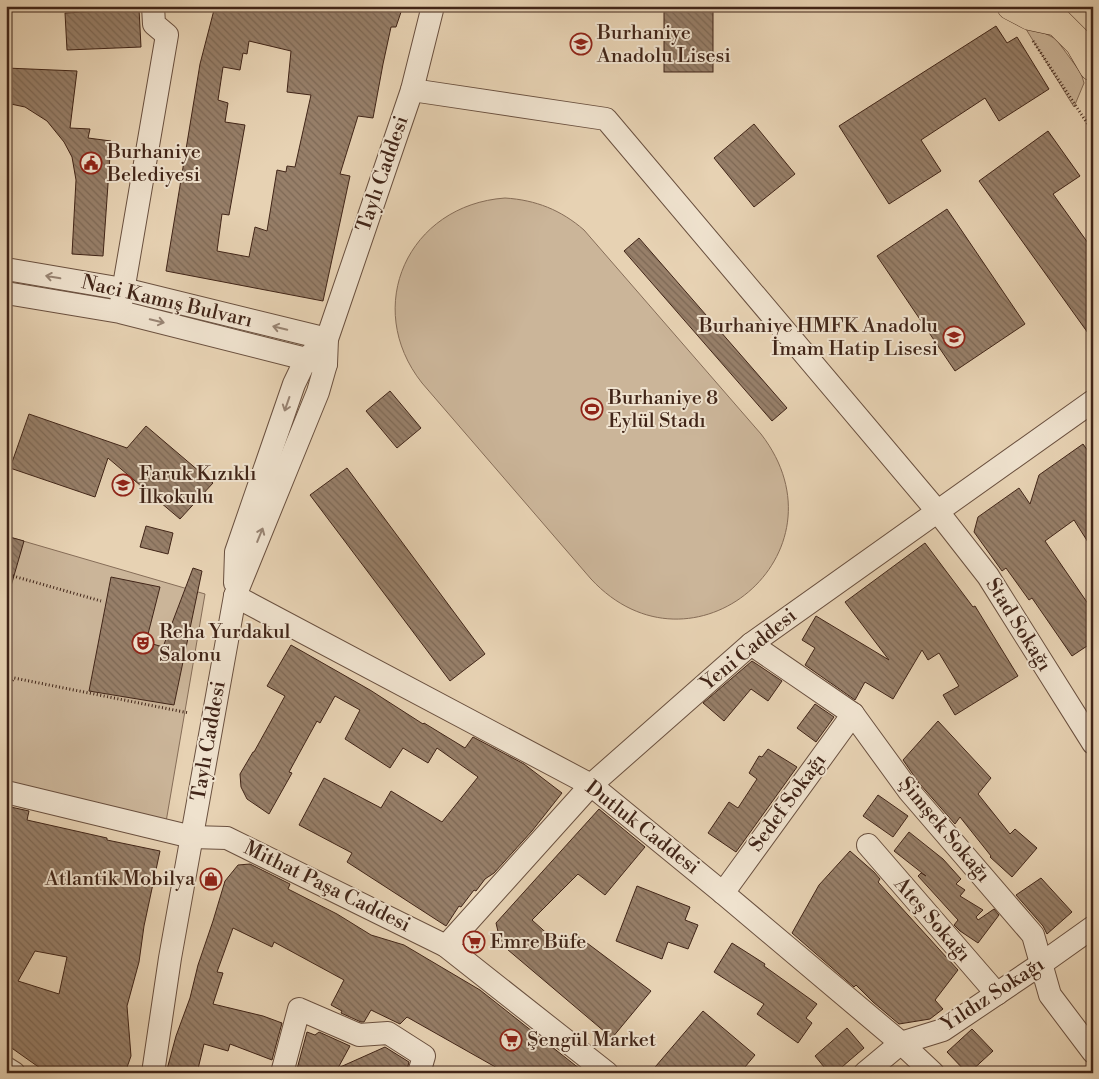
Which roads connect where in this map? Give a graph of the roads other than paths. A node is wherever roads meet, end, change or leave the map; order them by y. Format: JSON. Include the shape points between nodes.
{"nodes":[{"id":1,"x":152,"y":6,"type":"edge"},
{"id":2,"x":433,"y":6,"type":"edge"},
{"id":3,"x":1011,"y":6,"type":"edge"},
{"id":4,"x":1058,"y":14,"type":"edge"},
{"id":5,"x":1093,"y":66,"type":"edge"},
{"id":6,"x":412,"y":90,"type":"junction"},
{"id":7,"x":6,"y":269,"type":"edge"},
{"id":8,"x":123,"y":289,"type":"junction"},
{"id":9,"x":6,"y":293,"type":"edge"},
{"id":10,"x":120,"y":312,"type":"junction"},
{"id":11,"x":327,"y":339,"type":"junction"},
{"id":12,"x":316,"y":362,"type":"junction"},
{"id":13,"x":1092,"y":404,"type":"edge"},
{"id":14,"x":938,"y":512,"type":"junction"},
{"id":15,"x":235,"y":596,"type":"junction"},
{"id":16,"x":751,"y":644,"type":"junction"},
{"id":17,"x":853,"y":714,"type":"junction"},
{"id":18,"x":1093,"y":743,"type":"edge"},
{"id":19,"x":591,"y":785,"type":"junction"},
{"id":20,"x":6,"y":792,"type":"edge"},
{"id":21,"x":192,"y":837,"type":"junction"},
{"id":22,"x":868,"y":845,"type":"dead end"},
{"id":23,"x":723,"y":893,"type":"junction"},
{"id":24,"x":1093,"y":927,"type":"edge"},
{"id":25,"x":446,"y":946,"type":"junction"},
{"id":26,"x":1041,"y":964,"type":"junction"},
{"id":27,"x":997,"y":994,"type":"junction"},
{"id":28,"x":901,"y":1043,"type":"junction"},
{"id":29,"x":1093,"y":1052,"type":"edge"},
{"id":30,"x":6,"y":1068,"type":"edge"},
{"id":31,"x":14,"y":1073,"type":"edge"},
{"id":32,"x":152,"y":1073,"type":"edge"},
{"id":33,"x":282,"y":1073,"type":"edge"},
{"id":34,"x":419,"y":1073,"type":"edge"},
{"id":35,"x":607,"y":1073,"type":"edge"},
{"id":36,"x":865,"y":1073,"type":"edge"},
{"id":37,"x":933,"y":1073,"type":"edge"}],
"edges":[{"from":1,"to":8,"type":"street","via":[[154,24],[168,35]]},
{"from":2,"to":6,"type":"street","name":"Taylı Caddesi"},
{"from":3,"to":4,"type":"main road","via":[[1030,16]]},
{"from":4,"to":5,"type":"main road"},
{"from":6,"to":11,"type":"street","name":"Taylı Caddesi"},
{"from":6,"to":14,"type":"street","name":"Stad Sokağı","via":[[606,119]]},
{"from":8,"to":7,"type":"street","name":"Naci Kamış Bulvarı","one_way":true},
{"from":8,"to":10,"type":"street"},
{"from":11,"to":8,"type":"street","name":"Naci Kamış Bulvarı","one_way":true},
{"from":9,"to":10,"type":"street","name":"Naci Kamış Bulvarı"},
{"from":10,"to":12,"type":"street","name":"Naci Kamış Bulvarı","one_way":true},
{"from":11,"to":12,"type":"street","name":"Taylı Caddesi"},
{"from":12,"to":15,"type":"street","name":"Taylı Caddesi","via":[[294,384],[236,552]]},
{"from":13,"to":14,"type":"street","name":"Yeni Caddesi"},
{"from":14,"to":16,"type":"street","name":"Yeni Caddesi"},
{"from":14,"to":18,"type":"street","name":"Stad Sokağı","via":[[988,576]]},
{"from":15,"to":19,"type":"street","name":"Dutluk Caddesi"},
{"from":15,"to":21,"type":"street","name":"Taylı Caddesi"},
{"from":16,"to":17,"type":"street","name":"Şimşek Sokağı"},
{"from":16,"to":19,"type":"street","name":"Yeni Caddesi"},
{"from":17,"to":23,"type":"street","name":"Sedef Sokağı"},
{"from":17,"to":26,"type":"street","name":"Şimşek Sokağı","via":[[909,790],[1033,934]]},
{"from":19,"to":23,"type":"street","name":"Dutluk Caddesi"},
{"from":19,"to":25,"type":"street","name":"Yeni Caddesi"},
{"from":20,"to":21,"type":"street","name":"Mithat Paşa Caddesi"},
{"from":21,"to":25,"type":"street","name":"Mithat Paşa Caddesi","via":[[226,838]]},
{"from":21,"to":32,"type":"street","name":"Taylı Caddesi"},
{"from":22,"to":27,"type":"street","name":"Ateş Sokağı"},
{"from":23,"to":28,"type":"street","name":"Dutluk Caddesi"},
{"from":24,"to":26,"type":"street","name":"Yıldız Sokağı"},
{"from":25,"to":35,"type":"street","name":"Mithat Paşa Caddesi"},
{"from":26,"to":27,"type":"street","name":"Yıldız Sokağı"},
{"from":26,"to":29,"type":"street","name":"Şimşek Sokağı","via":[[1050,995]]},
{"from":27,"to":28,"type":"street","name":"Yıldız Sokağı","via":[[944,1030]]},
{"from":28,"to":36,"type":"street","name":"Yıldız Sokağı"},
{"from":28,"to":37,"type":"street","name":"Dutluk Caddesi"},
{"from":30,"to":31,"type":"street"},
{"from":33,"to":34,"type":"street","via":[[299,1009],[359,1035],[388,1033],[424,1056]]}]}
